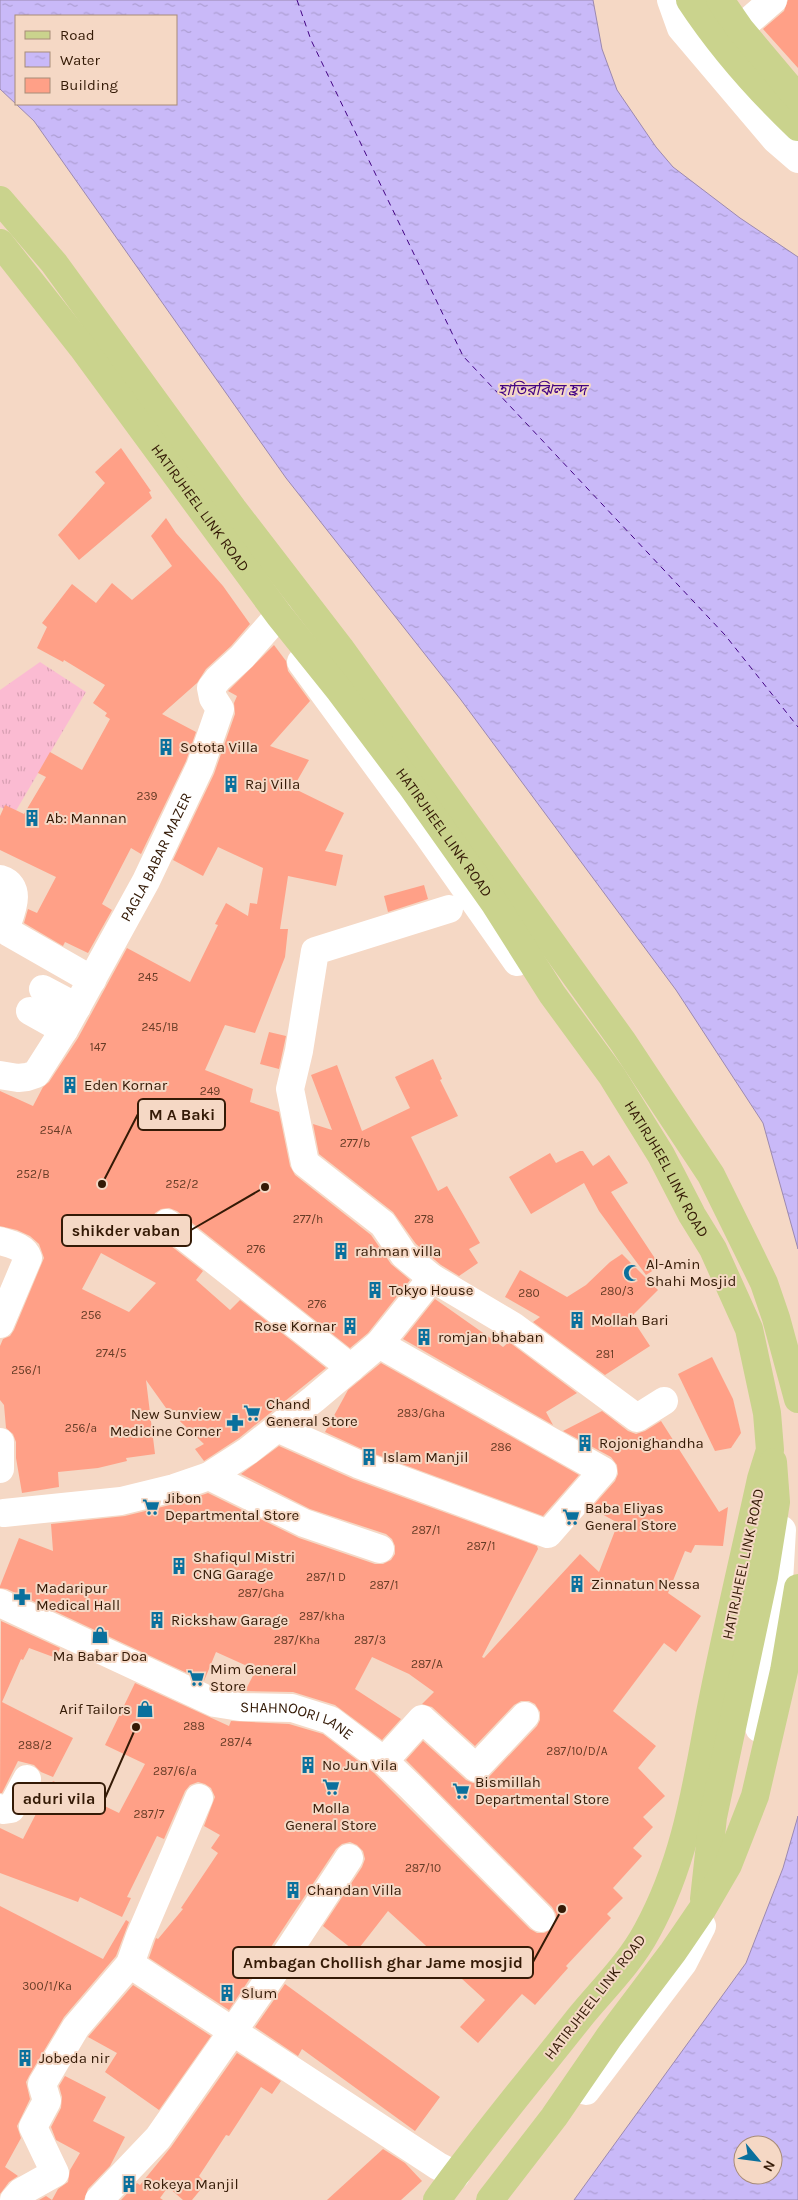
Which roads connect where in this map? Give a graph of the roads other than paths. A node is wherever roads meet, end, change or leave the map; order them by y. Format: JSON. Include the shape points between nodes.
{"nodes":[{"id":1,"x":671,"y":0,"type":"edge"},
{"id":2,"x":690,"y":0,"type":"edge"},
{"id":3,"x":720,"y":0,"type":"edge"},
{"id":4,"x":773,"y":0,"type":"edge"},
{"id":5,"x":751,"y":19,"type":"dead end"},
{"id":6,"x":768,"y":80,"type":"junction"},
{"id":7,"x":798,"y":98,"type":"edge"},
{"id":8,"x":798,"y":127,"type":"edge"},
{"id":9,"x":798,"y":159,"type":"edge"},
{"id":10,"x":0,"y":200,"type":"edge"},
{"id":11,"x":0,"y":243,"type":"edge"},
{"id":12,"x":0,"y":248,"type":"edge"},
{"id":13,"x":279,"y":615,"type":"junction"},
{"id":14,"x":0,"y":879,"type":"edge"},
{"id":15,"x":450,"y":909,"type":"dead end"},
{"id":16,"x":92,"y":980,"type":"junction"},
{"id":17,"x":77,"y":1006,"type":"junction"},
{"id":18,"x":64,"y":1030,"type":"junction"},
{"id":19,"x":0,"y":1075,"type":"edge"},
{"id":20,"x":166,"y":1223,"type":"dead end"},
{"id":21,"x":0,"y":1241,"type":"edge"},
{"id":22,"x":432,"y":1278,"type":"junction"},
{"id":23,"x":0,"y":1324,"type":"edge"},
{"id":24,"x":379,"y":1344,"type":"junction"},
{"id":25,"x":350,"y":1368,"type":"junction"},
{"id":26,"x":798,"y":1399,"type":"edge"},
{"id":27,"x":664,"y":1401,"type":"dead end"},
{"id":28,"x":277,"y":1428,"type":"junction"},
{"id":29,"x":0,"y":1442,"type":"edge"},
{"id":30,"x":770,"y":1450,"type":"junction"},
{"id":31,"x":0,"y":1469,"type":"edge"},
{"id":32,"x":209,"y":1476,"type":"junction"},
{"id":33,"x":1,"y":1512,"type":"edge"},
{"id":34,"x":380,"y":1549,"type":"dead end"},
{"id":35,"x":798,"y":1588,"type":"edge"},
{"id":36,"x":0,"y":1604,"type":"edge"},
{"id":37,"x":525,"y":1716,"type":"dead end"},
{"id":38,"x":384,"y":1762,"type":"junction"},
{"id":39,"x":26,"y":1779,"type":"dead end"},
{"id":40,"x":199,"y":1798,"type":"dead end"},
{"id":41,"x":0,"y":1808,"type":"edge"},
{"id":42,"x":349,"y":1858,"type":"dead end"},
{"id":43,"x":703,"y":1908,"type":"junction"},
{"id":44,"x":541,"y":1918,"type":"dead end"},
{"id":45,"x":130,"y":1964,"type":"junction"},
{"id":46,"x":233,"y":2032,"type":"junction"},
{"id":47,"x":456,"y":2175,"type":"junction"},
{"id":48,"x":14,"y":2200,"type":"edge"},
{"id":49,"x":99,"y":2200,"type":"edge"},
{"id":50,"x":437,"y":2200,"type":"edge"},
{"id":51,"x":490,"y":2200,"type":"edge"},
{"id":52,"x":504,"y":2200,"type":"edge"}],
"edges":[{"from":1,"to":9,"type":"street","via":[[681,28],[776,140]]},
{"from":2,"to":6,"type":"main road","via":[[714,36]]},
{"from":3,"to":6,"type":"main road","via":[[740,28]]},
{"from":4,"to":5,"type":"street"},
{"from":6,"to":7,"type":"main road"},
{"from":6,"to":8,"type":"main road"},
{"from":10,"to":26,"type":"main road","via":[[54,263],[233,509],[351,664],[623,1042],[711,1175],[747,1248],[776,1318]]},
{"from":11,"to":13,"type":"main road","name":"HATIRJHEEL LINK ROAD","via":[[82,347]]},
{"from":12,"to":52,"type":"street","via":[[186,508],[428,834],[599,1078],[656,1164],[718,1272],[753,1348],[773,1432],[782,1524],[777,1616],[743,1812],[722,1889],[683,1963]]},
{"from":13,"to":16,"type":"street","name":"PAGLA BABAR MAZER","via":[[211,688],[212,698],[220,709],[200,767],[146,881]]},
{"from":13,"to":30,"type":"main road","name":"HATIRJHEEL LINK ROAD","via":[[340,691],[495,904],[552,994],[612,1076],[661,1156],[713,1249],[749,1329],[767,1413]]},
{"from":14,"to":16,"type":"street","via":[[6,880],[15,896],[6,927],[8,932]]},
{"from":15,"to":22,"type":"street","via":[[315,951],[290,1089],[305,1163],[383,1224],[404,1256]]},
{"from":16,"to":17,"type":"street","name":"PAGLA BABAR MAZER"},
{"from":17,"to":18,"type":"street","name":"PAGLA BABAR MAZER"},
{"from":17,"to":18,"type":"street","via":[[36,1000]]},
{"from":18,"to":19,"type":"street","name":"PAGLA BABAR MAZER","via":[[36,1074],[18,1078]]},
{"from":20,"to":25,"type":"street"},
{"from":21,"to":23,"type":"street","via":[[22,1249],[28,1258]]},
{"from":22,"to":24,"type":"street"},
{"from":22,"to":27,"type":"street","via":[[513,1326],[637,1418]]},
{"from":24,"to":25,"type":"street"},
{"from":24,"to":28,"type":"street","via":[[603,1471],[548,1534],[358,1464]]},
{"from":25,"to":28,"type":"street"},
{"from":28,"to":32,"type":"street"},
{"from":29,"to":31,"type":"street"},
{"from":30,"to":43,"type":"main road","via":[[776,1502],[764,1577],[713,1817]]},
{"from":30,"to":47,"type":"main road","name":"HATIRJHEEL LINK ROAD","via":[[710,1712],[689,1825],[662,1901],[625,1963]]},
{"from":32,"to":33,"type":"street","via":[[121,1501]]},
{"from":32,"to":34,"type":"street","via":[[304,1523]]},
{"from":35,"to":43,"type":"main road","via":[[784,1671],[755,1796],[728,1865]]},
{"from":36,"to":38,"type":"street","name":"SHAHNOORI LANE","via":[[215,1703],[292,1708],[330,1720]]},
{"from":37,"to":38,"type":"street","via":[[476,1768],[422,1719]]},
{"from":38,"to":44,"type":"street","name":"SHAHNOORI LANE"},
{"from":39,"to":41,"type":"street","via":[[12,1809]]},
{"from":40,"to":45,"type":"street"},
{"from":42,"to":46,"type":"street"},
{"from":43,"to":51,"type":"main road","via":[[554,2117]]},
{"from":45,"to":46,"type":"street"},
{"from":45,"to":48,"type":"street","via":[[76,2027],[42,2084],[47,2101],[32,2127],[55,2173],[21,2192]]},
{"from":46,"to":47,"type":"street"},
{"from":46,"to":49,"type":"street","via":[[158,2138]]},
{"from":47,"to":50,"type":"main road","name":"HATIRJHEEL LINK ROAD"}]}
